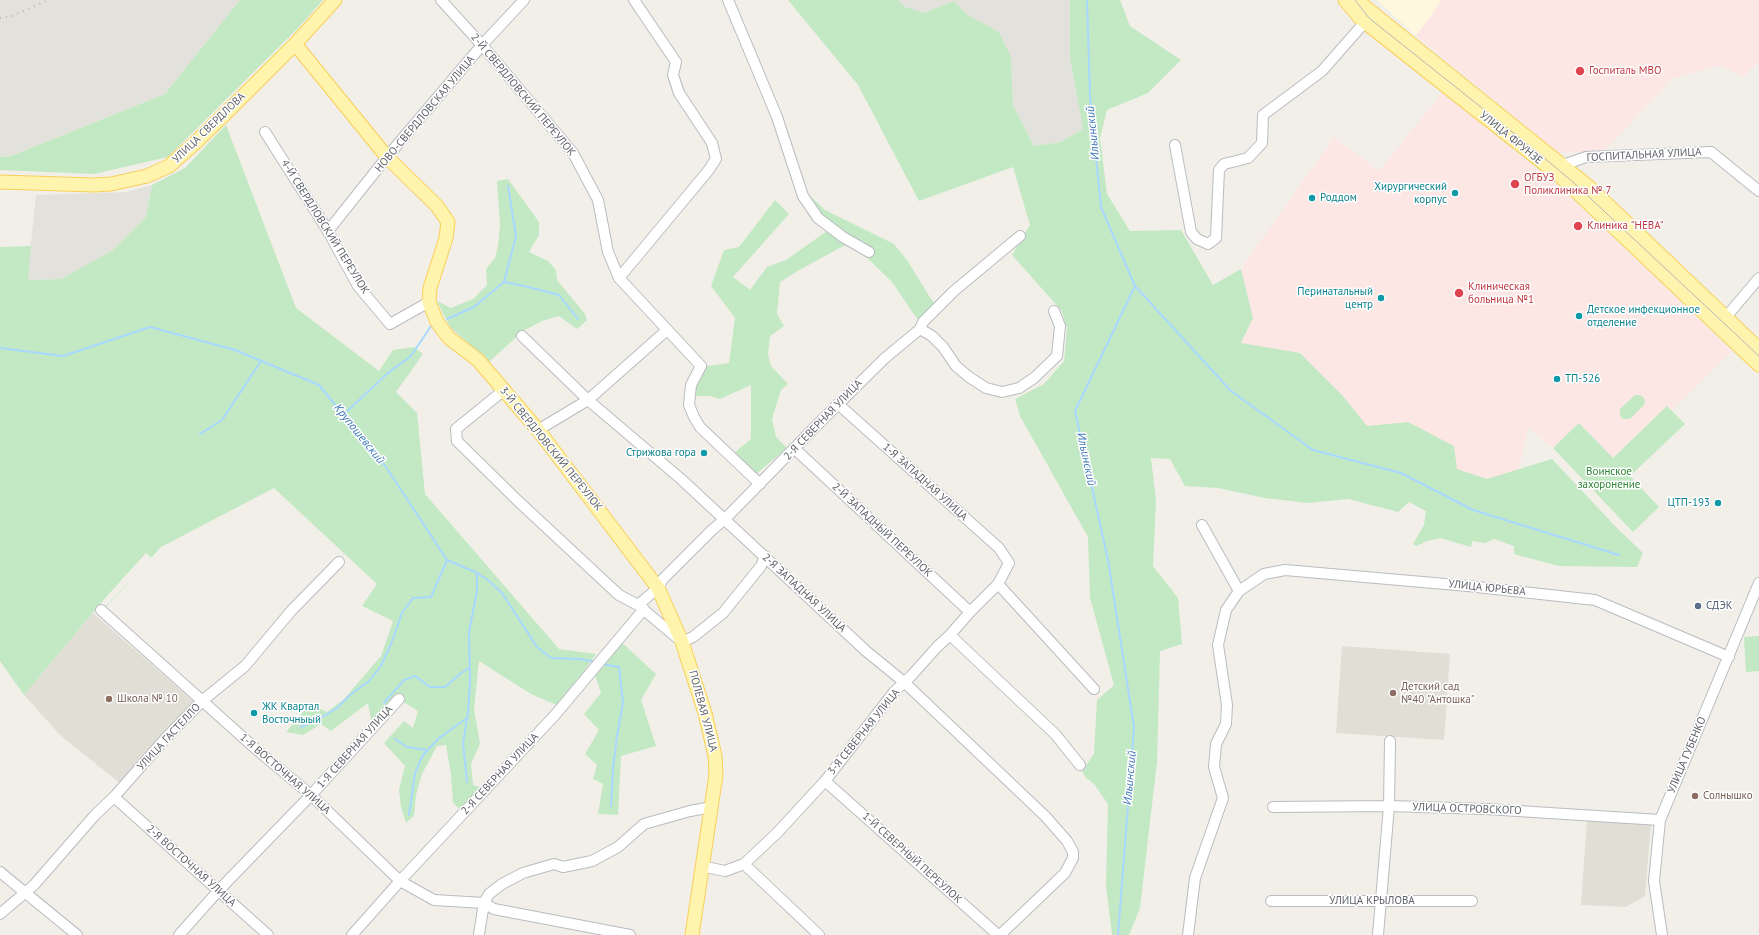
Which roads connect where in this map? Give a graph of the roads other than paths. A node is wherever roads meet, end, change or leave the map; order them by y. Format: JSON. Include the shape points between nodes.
{"nodes":[{"id":1,"x":335,"y":0,"type":"edge"},
{"id":2,"x":441,"y":0,"type":"edge"},
{"id":3,"x":524,"y":0,"type":"edge"},
{"id":4,"x":634,"y":0,"type":"edge"},
{"id":5,"x":728,"y":0,"type":"edge"},
{"id":6,"x":1345,"y":0,"type":"edge"},
{"id":7,"x":1359,"y":2,"type":"edge"},
{"id":8,"x":1366,"y":22,"type":"junction"},
{"id":9,"x":295,"y":44,"type":"junction"},
{"id":10,"x":482,"y":45,"type":"junction"},
{"id":11,"x":265,"y":132,"type":"dead end"},
{"id":12,"x":1175,"y":145,"type":"dead end"},
{"id":13,"x":387,"y":157,"type":"junction"},
{"id":14,"x":1563,"y":165,"type":"junction"},
{"id":15,"x":0,"y":182,"type":"edge"},
{"id":16,"x":1759,"y":191,"type":"edge"},
{"id":17,"x":328,"y":231,"type":"junction"},
{"id":18,"x":1020,"y":236,"type":"dead end"},
{"id":19,"x":869,"y":252,"type":"dead end"},
{"id":20,"x":619,"y":278,"type":"junction"},
{"id":21,"x":1759,"y":278,"type":"edge"},
{"id":22,"x":428,"y":302,"type":"junction"},
{"id":23,"x":1054,"y":311,"type":"dead end"},
{"id":24,"x":1722,"y":321,"type":"junction"},
{"id":25,"x":920,"y":329,"type":"junction"},
{"id":26,"x":667,"y":330,"type":"junction"},
{"id":27,"x":522,"y":336,"type":"dead end"},
{"id":28,"x":1759,"y":349,"type":"edge"},
{"id":29,"x":1759,"y":364,"type":"edge"},
{"id":30,"x":504,"y":390,"type":"junction"},
{"id":31,"x":588,"y":400,"type":"junction"},
{"id":32,"x":838,"y":404,"type":"junction"},
{"id":33,"x":538,"y":430,"type":"junction"},
{"id":34,"x":795,"y":449,"type":"junction"},
{"id":35,"x":760,"y":484,"type":"junction"},
{"id":36,"x":725,"y":519,"type":"junction"},
{"id":37,"x":1202,"y":525,"type":"dead end"},
{"id":38,"x":765,"y":556,"type":"junction"},
{"id":39,"x":339,"y":562,"type":"dead end"},
{"id":40,"x":1009,"y":563,"type":"joint"},
{"id":41,"x":1759,"y":583,"type":"edge"},
{"id":42,"x":998,"y":584,"type":"junction"},
{"id":43,"x":658,"y":588,"type":"junction"},
{"id":44,"x":1239,"y":592,"type":"junction"},
{"id":45,"x":641,"y":607,"type":"junction"},
{"id":46,"x":101,"y":610,"type":"dead end"},
{"id":47,"x":970,"y":612,"type":"junction"},
{"id":48,"x":950,"y":635,"type":"junction"},
{"id":49,"x":682,"y":642,"type":"junction"},
{"id":50,"x":1729,"y":657,"type":"junction"},
{"id":51,"x":904,"y":682,"type":"junction"},
{"id":52,"x":1094,"y":689,"type":"dead end"},
{"id":53,"x":399,"y":699,"type":"dead end"},
{"id":54,"x":202,"y":701,"type":"junction"},
{"id":55,"x":1390,"y":741,"type":"dead end"},
{"id":56,"x":1080,"y":765,"type":"dead end"},
{"id":57,"x":825,"y":781,"type":"junction"},
{"id":58,"x":311,"y":795,"type":"junction"},
{"id":59,"x":114,"y":797,"type":"junction"},
{"id":60,"x":1389,"y":806,"type":"junction"},
{"id":61,"x":712,"y":807,"type":"junction"},
{"id":62,"x":1273,"y":807,"type":"dead end"},
{"id":63,"x":1660,"y":820,"type":"junction"},
{"id":64,"x":744,"y":864,"type":"junction"},
{"id":65,"x":701,"y":866,"type":"junction"},
{"id":66,"x":0,"y":872,"type":"edge"},
{"id":67,"x":400,"y":881,"type":"junction"},
{"id":68,"x":219,"y":890,"type":"junction"},
{"id":69,"x":24,"y":892,"type":"junction"},
{"id":70,"x":1271,"y":901,"type":"dead end"},
{"id":71,"x":1380,"y":901,"type":"junction"},
{"id":72,"x":1472,"y":901,"type":"dead end"},
{"id":73,"x":484,"y":903,"type":"junction"},
{"id":74,"x":0,"y":914,"type":"edge"},
{"id":75,"x":690,"y":933,"type":"edge"},
{"id":76,"x":479,"y":934,"type":"dead end"},
{"id":77,"x":78,"y":935,"type":"edge"},
{"id":78,"x":178,"y":935,"type":"edge"},
{"id":79,"x":268,"y":935,"type":"edge"},
{"id":80,"x":352,"y":935,"type":"edge"},
{"id":81,"x":630,"y":935,"type":"edge"},
{"id":82,"x":819,"y":935,"type":"edge"},
{"id":83,"x":999,"y":935,"type":"edge"},
{"id":84,"x":1188,"y":935,"type":"edge"},
{"id":85,"x":1378,"y":935,"type":"edge"},
{"id":86,"x":1662,"y":935,"type":"edge"}],
"edges":[{"from":1,"to":9,"type":"main road","name":"УЛИЦА СВЕРДЛОВА"},
{"from":2,"to":10,"type":"street","name":"2-Й СВЕРДЛОВСКИЙ ПЕРЕУЛОК"},
{"from":3,"to":10,"type":"street","name":"НОВО-СВЕРДЛОВСКАЯ УЛИЦА"},
{"from":4,"to":20,"type":"street","via":[[676,62],[673,75],[679,93],[712,143],[716,158]]},
{"from":5,"to":19,"type":"street","via":[[777,117],[803,196],[818,218]]},
{"from":6,"to":8,"type":"main road","name":"УЛИЦА ФРУНЗЕ"},
{"from":7,"to":14,"type":"main road","name":"УЛИЦА ФРУНЗЕ"},
{"from":8,"to":12,"type":"street","via":[[1322,71],[1263,115],[1262,143],[1248,158],[1224,164],[1219,170],[1216,238],[1208,244],[1196,239],[1191,232]]},
{"from":8,"to":24,"type":"main road","name":"УЛИЦА ФРУНЗЕ","via":[[1561,177]]},
{"from":9,"to":13,"type":"main road"},
{"from":9,"to":15,"type":"main road","name":"УЛИЦА СВЕРДЛОВА","via":[[177,160],[159,171],[128,181],[94,185]]},
{"from":10,"to":13,"type":"street","name":"НОВО-СВЕРДЛОВСКАЯ УЛИЦА"},
{"from":10,"to":20,"type":"street","name":"2-Й СВЕРДЛОВСКИЙ ПЕРЕУЛОК","via":[[573,153],[598,200],[608,252]]},
{"from":11,"to":17,"type":"street","name":"4-Й СВЕРДЛОВСКИЙ ПЕРЕУЛОК"},
{"from":13,"to":17,"type":"street","name":"НОВО-СВЕРДЛОВСКАЯ УЛИЦА"},
{"from":13,"to":22,"type":"main road","via":[[438,206],[448,222]]},
{"from":14,"to":16,"type":"street","name":"ГОСПИТАЛЬНАЯ УЛИЦА","via":[[1586,157],[1711,152]]},
{"from":14,"to":24,"type":"main road","name":"УЛИЦА ФРУНЗЕ","via":[[1588,186]]},
{"from":17,"to":22,"type":"street","name":"4-Й СВЕРДЛОВСКИЙ ПЕРЕУЛОК","via":[[358,286],[390,324]]},
{"from":18,"to":25,"type":"street","name":"2-Я СЕВЕРНАЯ УЛИЦА","via":[[954,290],[923,322]]},
{"from":20,"to":26,"type":"street","name":"2-Й СВЕРДЛОВСКИЙ ПЕРЕУЛОК"},
{"from":21,"to":24,"type":"street"},
{"from":22,"to":30,"type":"main road","name":"3-Й СВЕРДЛОВСКИЙ ПЕРЕУЛОК","via":[[437,322],[449,338],[478,360]]},
{"from":23,"to":25,"type":"street","via":[[1060,326],[1057,356],[1029,382],[1019,388],[1002,392],[986,388],[969,377],[956,366],[932,336]]},
{"from":24,"to":28,"type":"main road","name":"УЛИЦА ФРУНЗЕ"},
{"from":24,"to":29,"type":"main road","name":"УЛИЦА ФРУНЗЕ"},
{"from":25,"to":32,"type":"street","name":"2-Я СЕВЕРНАЯ УЛИЦА","via":[[885,358]]},
{"from":26,"to":31,"type":"street"},
{"from":26,"to":35,"type":"street","name":"2-Й СВЕРДЛОВСКИЙ ПЕРЕУЛОК","via":[[701,366],[691,385],[689,404],[700,427]]},
{"from":27,"to":31,"type":"street","name":"2-Я ЗАПАДНАЯ УЛИЦА"},
{"from":30,"to":33,"type":"main road","name":"3-Й СВЕРДЛОВСКИЙ ПЕРЕУЛОК"},
{"from":30,"to":45,"type":"street","via":[[456,429],[457,441],[619,595]]},
{"from":31,"to":33,"type":"street"},
{"from":31,"to":36,"type":"street","name":"2-Я ЗАПАДНАЯ УЛИЦА"},
{"from":32,"to":34,"type":"street","name":"2-Я СЕВЕРНАЯ УЛИЦА"},
{"from":32,"to":40,"type":"street","name":"1-Я ЗАПАДНАЯ УЛИЦА","via":[[999,548]]},
{"from":33,"to":43,"type":"main road","name":"3-Й СВЕРДЛОВСКИЙ ПЕРЕУЛОК"},
{"from":34,"to":35,"type":"street","name":"2-Я СЕВЕРНАЯ УЛИЦА"},
{"from":34,"to":47,"type":"street","name":"2-Й ЗАПАДНЫЙ ПЕРЕУЛОК"},
{"from":35,"to":36,"type":"street","name":"2-Я СЕВЕРНАЯ УЛИЦА"},
{"from":36,"to":38,"type":"street","name":"2-Я ЗАПАДНАЯ УЛИЦА"},
{"from":36,"to":43,"type":"street","name":"2-Я СЕВЕРНАЯ УЛИЦА","via":[[663,579]]},
{"from":37,"to":44,"type":"street"},
{"from":38,"to":49,"type":"street","via":[[762,566],[723,613],[693,637]]},
{"from":38,"to":51,"type":"street","name":"2-Я ЗАПАДНАЯ УЛИЦА","via":[[866,651]]},
{"from":39,"to":54,"type":"street","name":"УЛИЦА ГАСТЕЛЛО","via":[[292,611],[245,666]]},
{"from":40,"to":42,"type":"street","name":"3-Я СЕВЕРНАЯ УЛИЦА"},
{"from":41,"to":50,"type":"street","name":"УЛИЦА ГУБЕНКО"},
{"from":42,"to":47,"type":"street","name":"3-Я СЕВЕРНАЯ УЛИЦА"},
{"from":42,"to":52,"type":"street"},
{"from":43,"to":45,"type":"street","name":"2-Я СЕВЕРНАЯ УЛИЦА"},
{"from":43,"to":49,"type":"main road","name":"ПОЛЕВАЯ УЛИЦА"},
{"from":44,"to":50,"type":"street","name":"УЛИЦА ЮРЬЕВА","via":[[1264,574],[1285,570],[1595,600]]},
{"from":44,"to":84,"type":"street","name":"УЛИЦА ЮРЬЕВА","via":[[1226,610],[1218,645],[1227,705],[1226,724],[1216,744],[1214,767],[1223,798],[1196,878]]},
{"from":45,"to":49,"type":"street"},
{"from":45,"to":67,"type":"street","name":"2-Я СЕВЕРНАЯ УЛИЦА","via":[[555,715]]},
{"from":46,"to":54,"type":"street","name":"1-Я ВОСТОЧНАЯ УЛИЦА"},
{"from":47,"to":48,"type":"street","name":"3-Я СЕВЕРНАЯ УЛИЦА"},
{"from":48,"to":51,"type":"street","name":"3-Я СЕВЕРНАЯ УЛИЦА"},
{"from":48,"to":56,"type":"street","via":[[1055,734]]},
{"from":49,"to":61,"type":"main road","name":"ПОЛЕВАЯ УЛИЦА","via":[[715,756],[716,776]]},
{"from":50,"to":63,"type":"street","name":"УЛИЦА ГУБЕНКО"},
{"from":51,"to":57,"type":"street","name":"3-Я СЕВЕРНАЯ УЛИЦА"},
{"from":51,"to":83,"type":"street","name":"2-Я ЗАПАДНАЯ УЛИЦА","via":[[1045,816],[1073,852],[1073,858],[1065,873]]},
{"from":53,"to":58,"type":"street","name":"1-Я СЕВЕРНАЯ УЛИЦА"},
{"from":54,"to":58,"type":"street","name":"1-Я ВОСТОЧНАЯ УЛИЦА"},
{"from":54,"to":59,"type":"street","name":"УЛИЦА ГАСТЕЛЛО"},
{"from":55,"to":60,"type":"street"},
{"from":57,"to":64,"type":"street","name":"3-Я СЕВЕРНАЯ УЛИЦА"},
{"from":57,"to":83,"type":"street","name":"1-Й СЕВЕРНЫЙ ПЕРЕУЛОК"},
{"from":58,"to":67,"type":"street","name":"1-Я ВОСТОЧНАЯ УЛИЦА"},
{"from":58,"to":68,"type":"street","name":"1-Я СЕВЕРНАЯ УЛИЦА"},
{"from":59,"to":68,"type":"street","name":"2-Я ВОСТОЧНАЯ УЛИЦА"},
{"from":59,"to":69,"type":"street","name":"УЛИЦА ГАСТЕЛЛО","via":[[34,885]]},
{"from":60,"to":62,"type":"street","name":"УЛИЦА ОСТРОВСКОГО"},
{"from":60,"to":63,"type":"street","name":"УЛИЦА ОСТРОВСКОГО","via":[[1486,809]]},
{"from":60,"to":71,"type":"street"},
{"from":61,"to":65,"type":"main road","name":"ПОЛЕВАЯ УЛИЦА"},
{"from":61,"to":73,"type":"street","via":[[644,824],[618,847],[592,861],[563,867],[554,864],[522,873],[489,894]]},
{"from":63,"to":86,"type":"street","name":"УЛИЦА ГУБЕНКО","via":[[1654,881]]},
{"from":64,"to":65,"type":"street","name":"3-Я СЕВЕРНАЯ УЛИЦА","via":[[725,871]]},
{"from":64,"to":82,"type":"street"},
{"from":65,"to":75,"type":"main road","name":"ПОЛЕВАЯ УЛИЦА"},
{"from":66,"to":69,"type":"street"},
{"from":67,"to":73,"type":"street","name":"1-Я ВОСТОЧНАЯ УЛИЦА","via":[[434,900]]},
{"from":67,"to":80,"type":"street","name":"2-Я СЕВЕРНАЯ УЛИЦА"},
{"from":68,"to":78,"type":"street","name":"1-Я СЕВЕРНАЯ УЛИЦА"},
{"from":68,"to":79,"type":"street","name":"2-Я ВОСТОЧНАЯ УЛИЦА"},
{"from":69,"to":74,"type":"street","name":"УЛИЦА ГАСТЕЛЛО"},
{"from":69,"to":77,"type":"street"},
{"from":70,"to":71,"type":"street","name":"УЛИЦА КРЫЛОВА"},
{"from":71,"to":72,"type":"street","name":"УЛИЦА КРЫЛОВА"},
{"from":71,"to":85,"type":"street"},
{"from":73,"to":76,"type":"street"},
{"from":73,"to":81,"type":"street","name":"1-Я ВОСТОЧНАЯ УЛИЦА","via":[[494,909]]}]}
